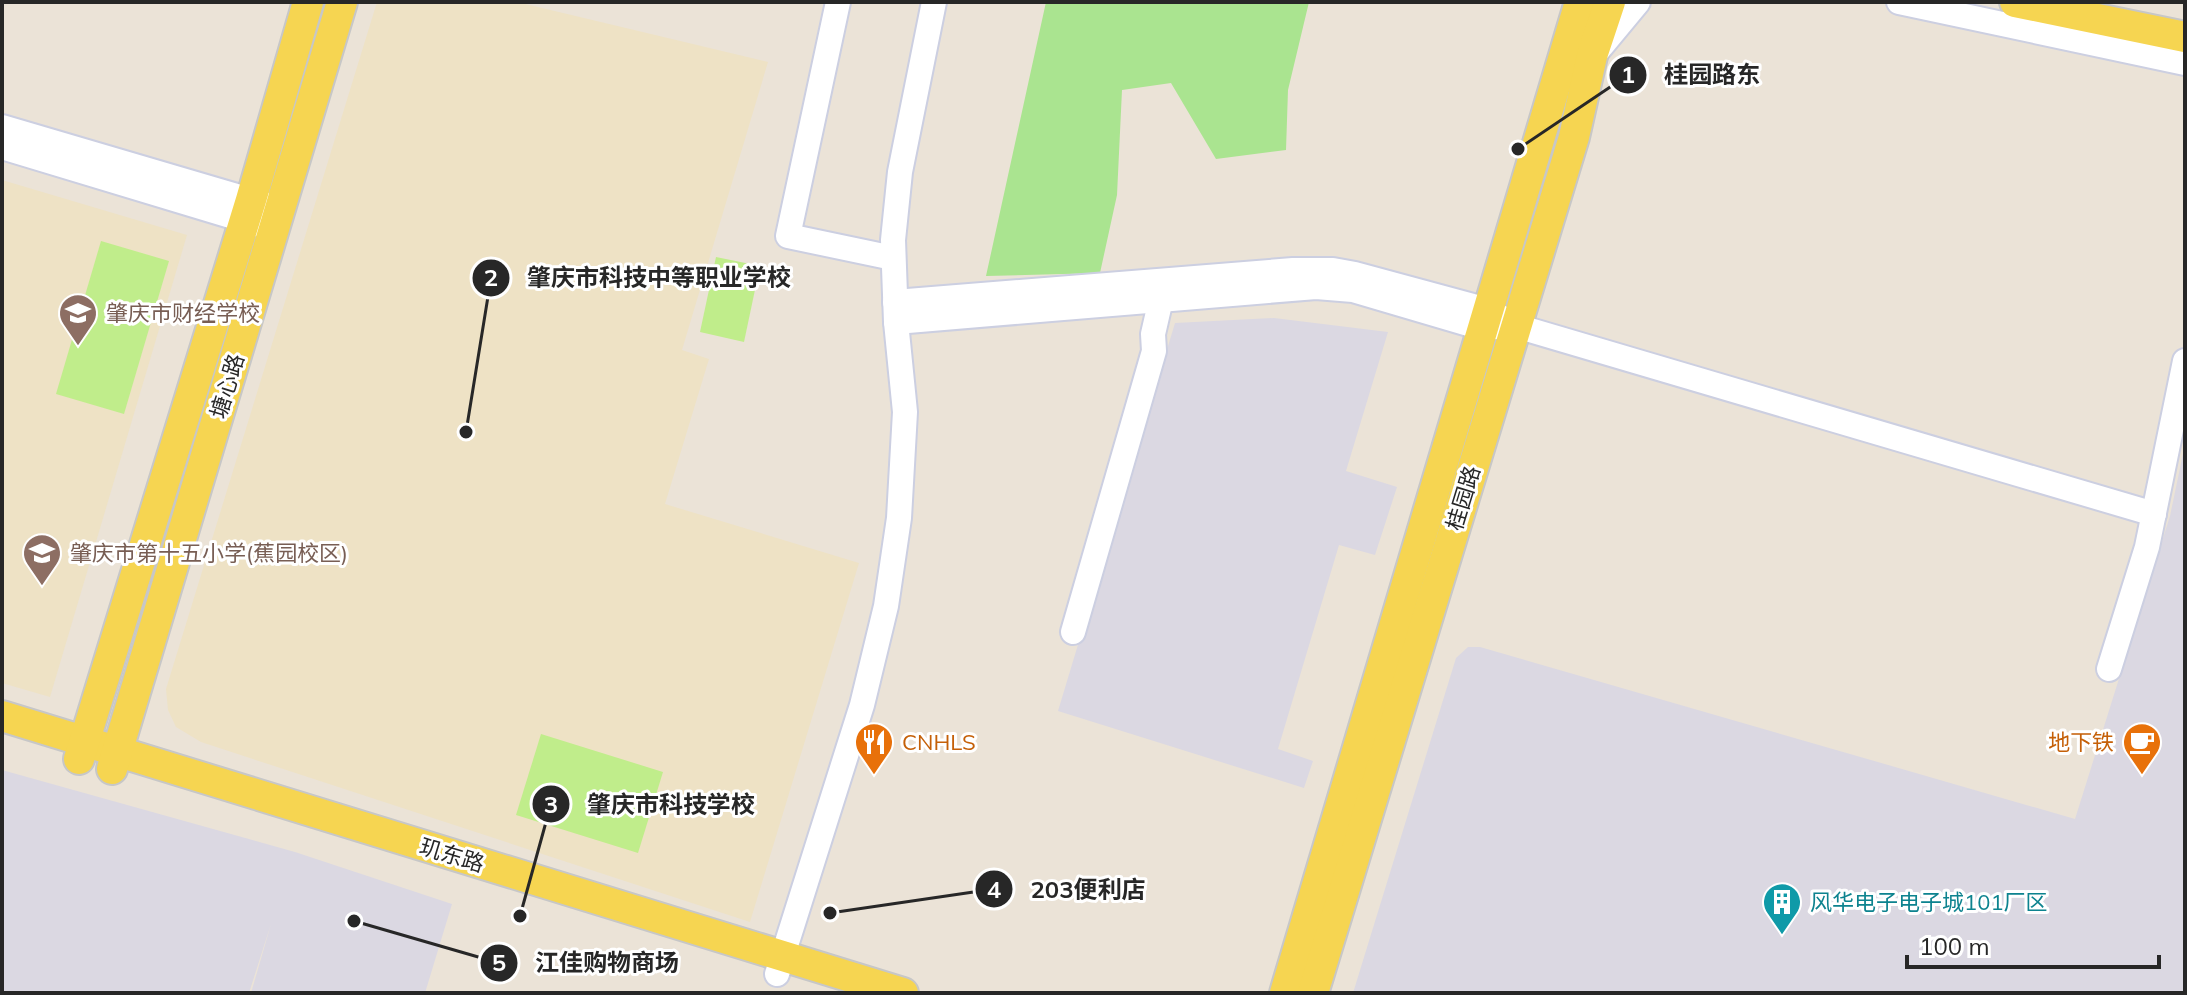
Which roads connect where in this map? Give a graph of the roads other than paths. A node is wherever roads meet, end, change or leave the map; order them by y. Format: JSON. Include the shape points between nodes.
{"nodes":[{"id":1,"x":308,"y":2,"type":"edge"},
{"id":2,"x":342,"y":2,"type":"edge"},
{"id":3,"x":838,"y":2,"type":"edge"},
{"id":4,"x":934,"y":2,"type":"edge"},
{"id":5,"x":1565,"y":2,"type":"edge"},
{"id":6,"x":1580,"y":2,"type":"edge"},
{"id":7,"x":1610,"y":2,"type":"edge"},
{"id":8,"x":1638,"y":2,"type":"edge"},
{"id":9,"x":1899,"y":2,"type":"edge"},
{"id":10,"x":2015,"y":2,"type":"edge"},
{"id":11,"x":2185,"y":37,"type":"edge"},
{"id":12,"x":1592,"y":56,"type":"junction"},
{"id":13,"x":2185,"y":63,"type":"edge"},
{"id":14,"x":1554,"y":89,"type":"junction"},
{"id":15,"x":2,"y":127,"type":"edge"},
{"id":16,"x":2,"y":147,"type":"edge"},
{"id":17,"x":248,"y":210,"type":"junction"},
{"id":18,"x":278,"y":219,"type":"junction"},
{"id":19,"x":893,"y":258,"type":"junction"},
{"id":20,"x":1161,"y":299,"type":"junction"},
{"id":21,"x":896,"y":312,"type":"junction"},
{"id":22,"x":1485,"y":319,"type":"junction"},
{"id":23,"x":1516,"y":326,"type":"junction"},
{"id":24,"x":2185,"y":361,"type":"edge"},
{"id":25,"x":2154,"y":514,"type":"junction"},
{"id":26,"x":1073,"y":632,"type":"dead end"},
{"id":27,"x":2109,"y":669,"type":"dead end"},
{"id":28,"x":2,"y":716,"type":"edge"},
{"id":29,"x":2,"y":737,"type":"edge"},
{"id":30,"x":81,"y":751,"type":"junction"},
{"id":31,"x":114,"y":761,"type":"junction"},
{"id":32,"x":1298,"y":950,"type":"junction"},
{"id":33,"x":781,"y":965,"type":"junction"},
{"id":34,"x":840,"y":993,"type":"edge"},
{"id":35,"x":903,"y":993,"type":"edge"},
{"id":36,"x":1273,"y":993,"type":"edge"},
{"id":37,"x":1285,"y":993,"type":"edge"},
{"id":38,"x":1313,"y":993,"type":"edge"}],
"edges":[{"from":1,"to":17,"type":"main road","name":"塘心路"},
{"from":2,"to":18,"type":"main road","name":"塘心路"},
{"from":3,"to":19,"type":"street","via":[[788,236]]},
{"from":4,"to":19,"type":"street","via":[[900,172]]},
{"from":5,"to":14,"type":"street"},
{"from":6,"to":14,"type":"main road","name":"桂园路"},
{"from":7,"to":12,"type":"main road","name":"桂园路"},
{"from":8,"to":12,"type":"street"},
{"from":9,"to":13,"type":"street"},
{"from":10,"to":11,"type":"main road"},
{"from":12,"to":23,"type":"main road","name":"桂园路","via":[[1574,137]]},
{"from":14,"to":22,"type":"main road","name":"桂园路"},
{"from":15,"to":17,"type":"street"},
{"from":16,"to":17,"type":"street"},
{"from":17,"to":18,"type":"street"},
{"from":17,"to":30,"type":"main road","name":"塘心路"},
{"from":18,"to":31,"type":"main road","name":"塘心路"},
{"from":19,"to":21,"type":"street"},
{"from":20,"to":21,"type":"street"},
{"from":20,"to":22,"type":"street","via":[[1334,288]]},
{"from":20,"to":26,"type":"street","via":[[1154,351]]},
{"from":21,"to":22,"type":"street","via":[[1312,269],[1355,274]]},
{"from":21,"to":33,"type":"street","via":[[905,412],[899,518],[886,606],[862,705]]},
{"from":22,"to":23,"type":"street"},
{"from":22,"to":32,"type":"main road","name":"桂园路"},
{"from":23,"to":25,"type":"street"},
{"from":23,"to":38,"type":"main road","name":"桂园路"},
{"from":24,"to":25,"type":"street"},
{"from":25,"to":27,"type":"street"},
{"from":28,"to":30,"type":"main road","name":"玑东路"},
{"from":29,"to":30,"type":"main road","name":"玑东路"},
{"from":30,"to":31,"type":"main road","name":"玑东路"},
{"from":31,"to":33,"type":"main road","name":"玑东路"},
{"from":32,"to":36,"type":"main road"},
{"from":32,"to":37,"type":"main road","name":"桂园路"},
{"from":33,"to":34,"type":"main road","name":"玑东路"},
{"from":33,"to":35,"type":"main road","name":"玑东路"}]}
